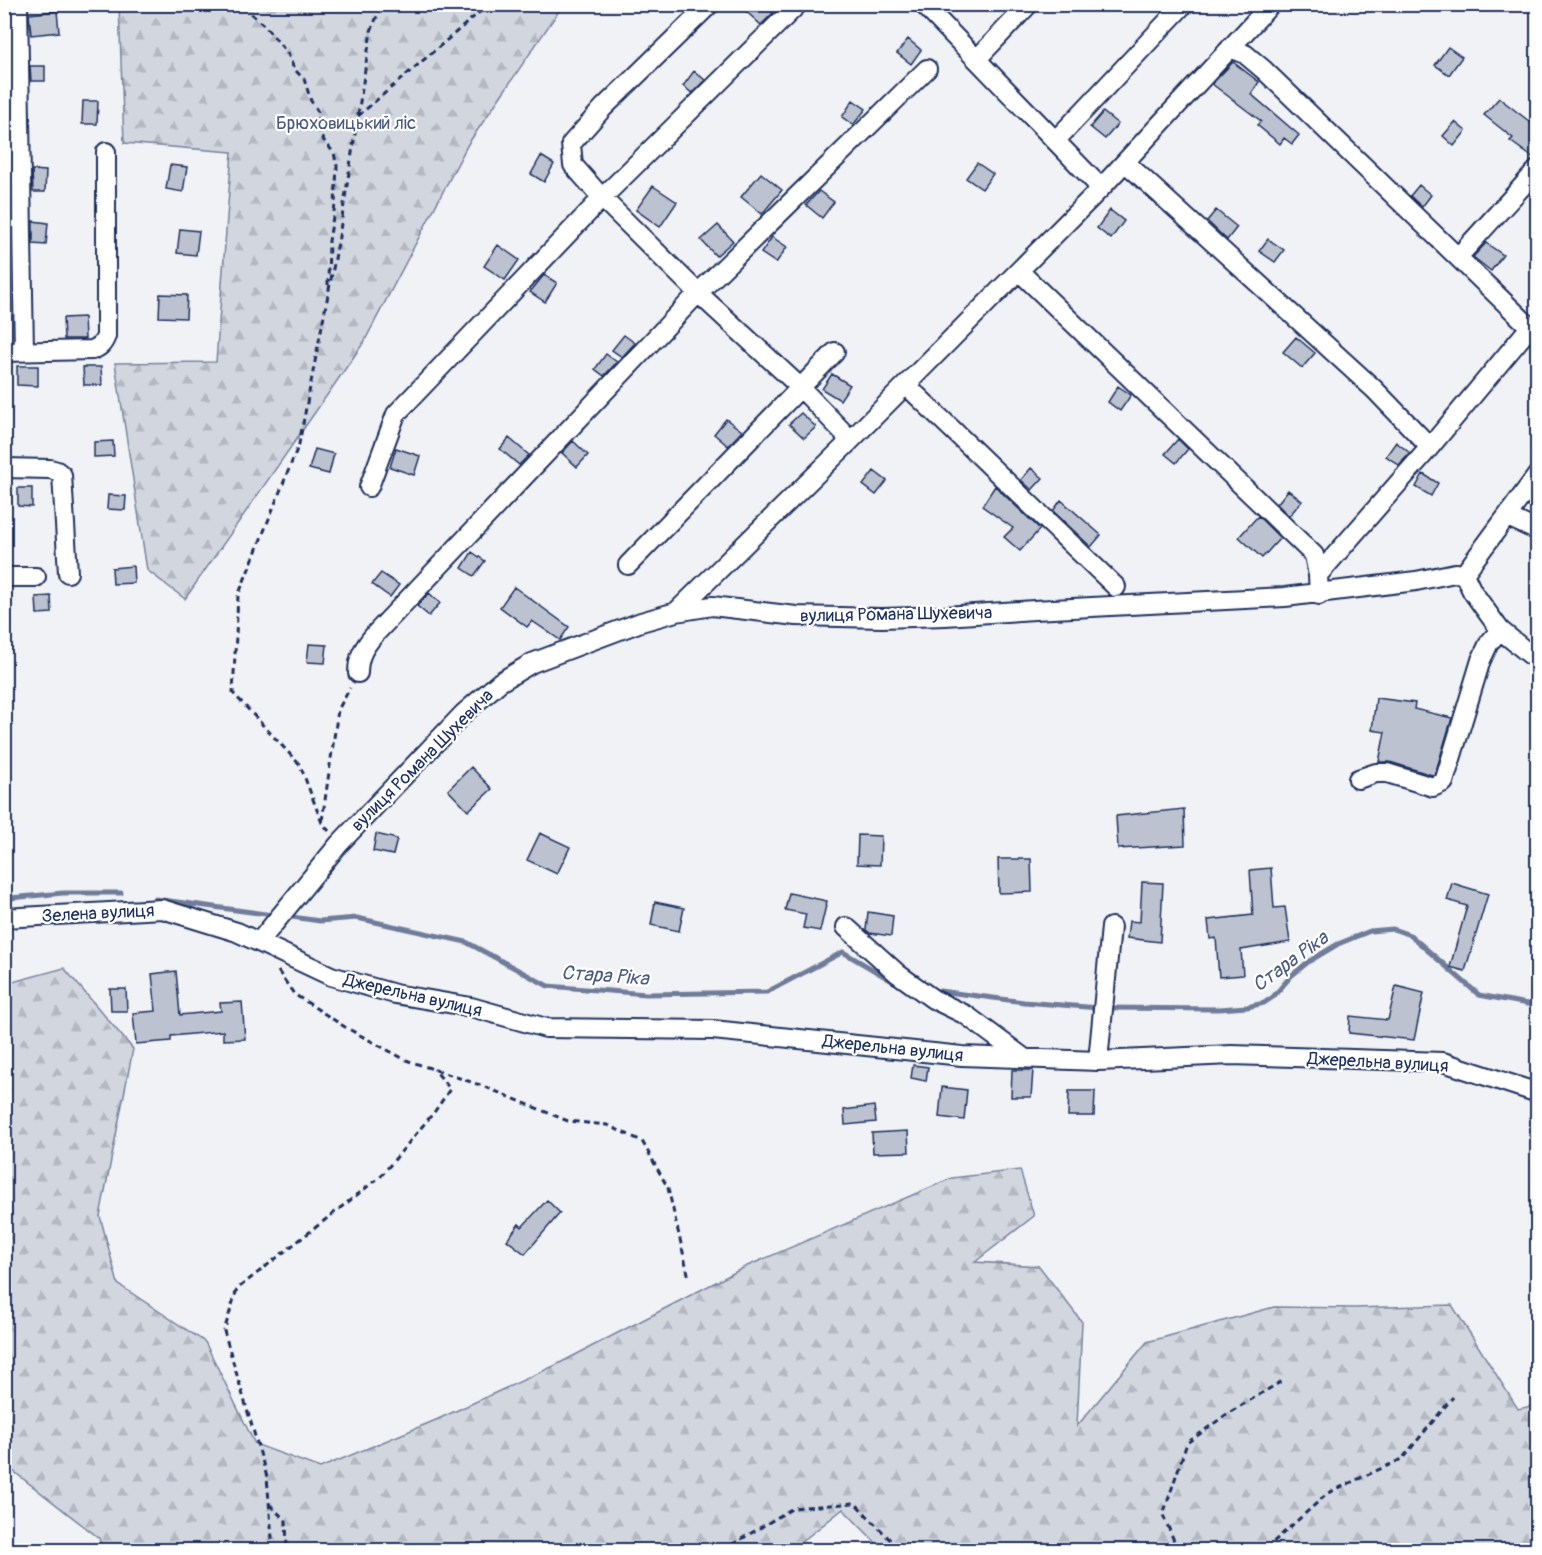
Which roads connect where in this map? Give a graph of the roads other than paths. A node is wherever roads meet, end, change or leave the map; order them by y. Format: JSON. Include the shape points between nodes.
{"nodes":[{"id":1,"x":18,"y":4,"type":"edge"},
{"id":2,"x":710,"y":4,"type":"edge"},
{"id":3,"x":798,"y":4,"type":"edge"},
{"id":4,"x":923,"y":4,"type":"edge"},
{"id":5,"x":1029,"y":4,"type":"edge"},
{"id":6,"x":1184,"y":4,"type":"edge"},
{"id":7,"x":1271,"y":4,"type":"edge"},
{"id":8,"x":1230,"y":48,"type":"junction"},
{"id":9,"x":977,"y":59,"type":"junction"},
{"id":10,"x":927,"y":69,"type":"dead end"},
{"id":11,"x":1056,"y":140,"type":"junction"},
{"id":12,"x":106,"y":152,"type":"dead end"},
{"id":13,"x":1126,"y":163,"type":"junction"},
{"id":14,"x":1538,"y":169,"type":"edge"},
{"id":15,"x":1101,"y":188,"type":"junction"},
{"id":16,"x":602,"y":198,"type":"junction"},
{"id":17,"x":1458,"y":257,"type":"junction"},
{"id":18,"x":1019,"y":271,"type":"junction"},
{"id":19,"x":698,"y":293,"type":"junction"},
{"id":20,"x":24,"y":351,"type":"junction"},
{"id":21,"x":4,"y":352,"type":"edge"},
{"id":22,"x":835,"y":352,"type":"dead end"},
{"id":23,"x":906,"y":385,"type":"junction"},
{"id":24,"x":800,"y":387,"type":"junction"},
{"id":25,"x":848,"y":443,"type":"junction"},
{"id":26,"x":1430,"y":447,"type":"junction"},
{"id":27,"x":4,"y":468,"type":"edge"},
{"id":28,"x":1538,"y":474,"type":"edge"},
{"id":29,"x":369,"y":486,"type":"dead end"},
{"id":30,"x":1508,"y":517,"type":"junction"},
{"id":31,"x":1538,"y":531,"type":"edge"},
{"id":32,"x":628,"y":565,"type":"dead end"},
{"id":33,"x":68,"y":573,"type":"dead end"},
{"id":34,"x":1318,"y":574,"type":"junction"},
{"id":35,"x":1464,"y":574,"type":"junction"},
{"id":36,"x":4,"y":577,"type":"edge"},
{"id":37,"x":36,"y":577,"type":"dead end"},
{"id":38,"x":1116,"y":587,"type":"dead end"},
{"id":39,"x":1319,"y":595,"type":"junction"},
{"id":40,"x":676,"y":612,"type":"junction"},
{"id":41,"x":1500,"y":630,"type":"junction"},
{"id":42,"x":1538,"y":661,"type":"edge"},
{"id":43,"x":358,"y":673,"type":"road end"},
{"id":44,"x":1358,"y":779,"type":"dead end"},
{"id":45,"x":4,"y":918,"type":"edge"},
{"id":46,"x":846,"y":927,"type":"dead end"},
{"id":47,"x":1111,"y":927,"type":"dead end"},
{"id":48,"x":264,"y":936,"type":"junction"},
{"id":49,"x":1024,"y":1058,"type":"junction"},
{"id":50,"x":1098,"y":1061,"type":"junction"},
{"id":51,"x":1535,"y":1088,"type":"edge"}],
"edges":[{"from":1,"to":20,"type":"street"},
{"from":2,"to":16,"type":"street","via":[[571,144],[573,165]]},
{"from":3,"to":16,"type":"street"},
{"from":4,"to":9,"type":"street"},
{"from":5,"to":9,"type":"street"},
{"from":6,"to":11,"type":"street"},
{"from":7,"to":8,"type":"street"},
{"from":8,"to":13,"type":"street"},
{"from":8,"to":17,"type":"street","via":[[1245,54],[1264,70]]},
{"from":9,"to":11,"type":"street"},
{"from":10,"to":19,"type":"street"},
{"from":11,"to":15,"type":"street"},
{"from":12,"to":20,"type":"street","via":[[104,343],[92,350]]},
{"from":13,"to":15,"type":"street"},
{"from":13,"to":26,"type":"street","via":[[1374,389]]},
{"from":14,"to":17,"type":"street"},
{"from":15,"to":18,"type":"street"},
{"from":16,"to":19,"type":"street"},
{"from":16,"to":29,"type":"street","via":[[396,414]]},
{"from":17,"to":26,"type":"street","via":[[1530,327]]},
{"from":18,"to":23,"type":"street"},
{"from":18,"to":34,"type":"street","via":[[1314,555]]},
{"from":19,"to":24,"type":"street"},
{"from":19,"to":43,"type":"street","via":[[375,634],[363,649]]},
{"from":20,"to":21,"type":"street"},
{"from":22,"to":24,"type":"street"},
{"from":23,"to":25,"type":"street"},
{"from":23,"to":38,"type":"street"},
{"from":24,"to":25,"type":"street","via":[[844,433]]},
{"from":24,"to":32,"type":"street"},
{"from":25,"to":40,"type":"street"},
{"from":26,"to":34,"type":"street"},
{"from":27,"to":33,"type":"street","via":[[50,469],[62,475]]},
{"from":28,"to":30,"type":"street"},
{"from":30,"to":31,"type":"street"},
{"from":30,"to":35,"type":"street"},
{"from":34,"to":39,"type":"street"},
{"from":35,"to":39,"type":"street","name":"вулиця Романа Шухевича"},
{"from":35,"to":41,"type":"street"},
{"from":36,"to":37,"type":"street"},
{"from":39,"to":40,"type":"street","name":"вулиця Романа Шухевича","via":[[924,617],[796,616],[712,606]]},
{"from":40,"to":48,"type":"street","name":"вулиця Романа Шухевича","via":[[532,663],[500,682],[464,713],[339,844]]},
{"from":41,"to":42,"type":"street"},
{"from":41,"to":44,"type":"street","via":[[1481,660],[1444,782],[1433,787],[1388,773]]},
{"from":45,"to":48,"type":"street","name":"Зелена вулиця","via":[[162,909],[237,932]]},
{"from":46,"to":49,"type":"street","via":[[907,980]]},
{"from":47,"to":50,"type":"street"},
{"from":48,"to":49,"type":"street","name":"Джерельна вулиця","via":[[331,976],[546,1028],[713,1030],[962,1056]]},
{"from":49,"to":50,"type":"street","name":"Джерельна вулиця"},
{"from":50,"to":51,"type":"street","name":"Джерельна вулиця","via":[[1232,1055],[1443,1062]]}]}
